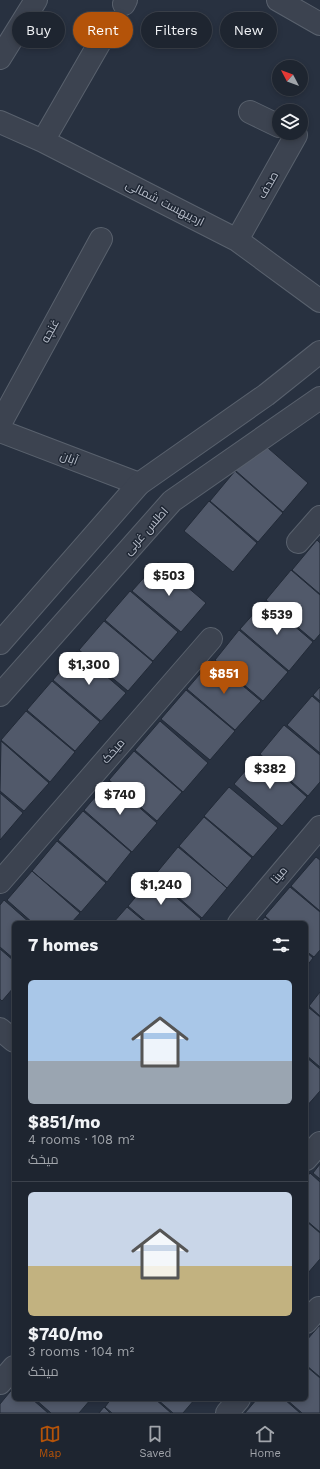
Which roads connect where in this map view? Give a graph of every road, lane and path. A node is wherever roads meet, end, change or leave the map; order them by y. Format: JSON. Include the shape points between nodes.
{"nodes":[{"id":1,"x":36,"y":0,"type":"edge"},
{"id":2,"x":278,"y":0,"type":"edge"},
{"id":3,"x":320,"y":24,"type":"edge"},
{"id":4,"x":97,"y":48,"type":"edge"},
{"id":5,"x":0,"y":58,"type":"edge"},
{"id":6,"x":250,"y":112,"type":"dead end"},
{"id":7,"x":0,"y":122,"type":"edge"},
{"id":8,"x":272,"y":123,"type":"edge"},
{"id":9,"x":293,"y":140,"type":"edge"},
{"id":10,"x":44,"y":141,"type":"junction"},
{"id":11,"x":101,"y":239,"type":"dead end"},
{"id":12,"x":237,"y":240,"type":"junction"},
{"id":13,"x":320,"y":301,"type":"edge"},
{"id":14,"x":320,"y":352,"type":"edge"},
{"id":15,"x":320,"y":398,"type":"edge"},
{"id":16,"x":0,"y":424,"type":"edge"},
{"id":17,"x":0,"y":431,"type":"edge"},
{"id":18,"x":139,"y":484,"type":"junction"},
{"id":19,"x":320,"y":517,"type":"edge"},
{"id":20,"x":298,"y":542,"type":"dead end"},
{"id":21,"x":211,"y":639,"type":"dead end"},
{"id":22,"x":0,"y":643,"type":"edge"},
{"id":23,"x":0,"y":695,"type":"edge"},
{"id":24,"x":320,"y":827,"type":"edge"},
{"id":25,"x":0,"y":882,"type":"edge"},
{"id":26,"x":241,"y":921,"type":"edge"},
{"id":27,"x":320,"y":1143,"type":"edge"},
{"id":28,"x":308,"y":1157,"type":"edge"},
{"id":29,"x":12,"y":1369,"type":"edge"},
{"id":30,"x":0,"y":1383,"type":"edge"},
{"id":31,"x":237,"y":1401,"type":"edge"},
{"id":32,"x":227,"y":1413,"type":"edge"}],
"edges":[{"from":1,"to":5,"type":"street"},
{"from":2,"to":3,"type":"street"},
{"from":4,"to":10,"type":"street"},
{"from":6,"to":8,"type":"street"},
{"from":7,"to":10,"type":"street","name":"اردیبهست شمالی"},
{"from":9,"to":12,"type":"street","name":"صدف"},
{"from":10,"to":12,"type":"street","name":"اردیبهست شمالی"},
{"from":11,"to":16,"type":"street","name":"غنچه"},
{"from":12,"to":13,"type":"street","name":"اردیبهست شمالی"},
{"from":14,"to":18,"type":"street","via":[[266,396]]},
{"from":15,"to":23,"type":"street","name":"اطلس غربی","via":[[172,501]]},
{"from":17,"to":18,"type":"street","name":"آبان"},
{"from":18,"to":22,"type":"street"},
{"from":19,"to":20,"type":"street"},
{"from":21,"to":25,"type":"street","name":"میخک"},
{"from":24,"to":26,"type":"street","name":"مینا"},
{"from":27,"to":28,"type":"street"},
{"from":29,"to":30,"type":"street"},
{"from":31,"to":32,"type":"street"}]}
